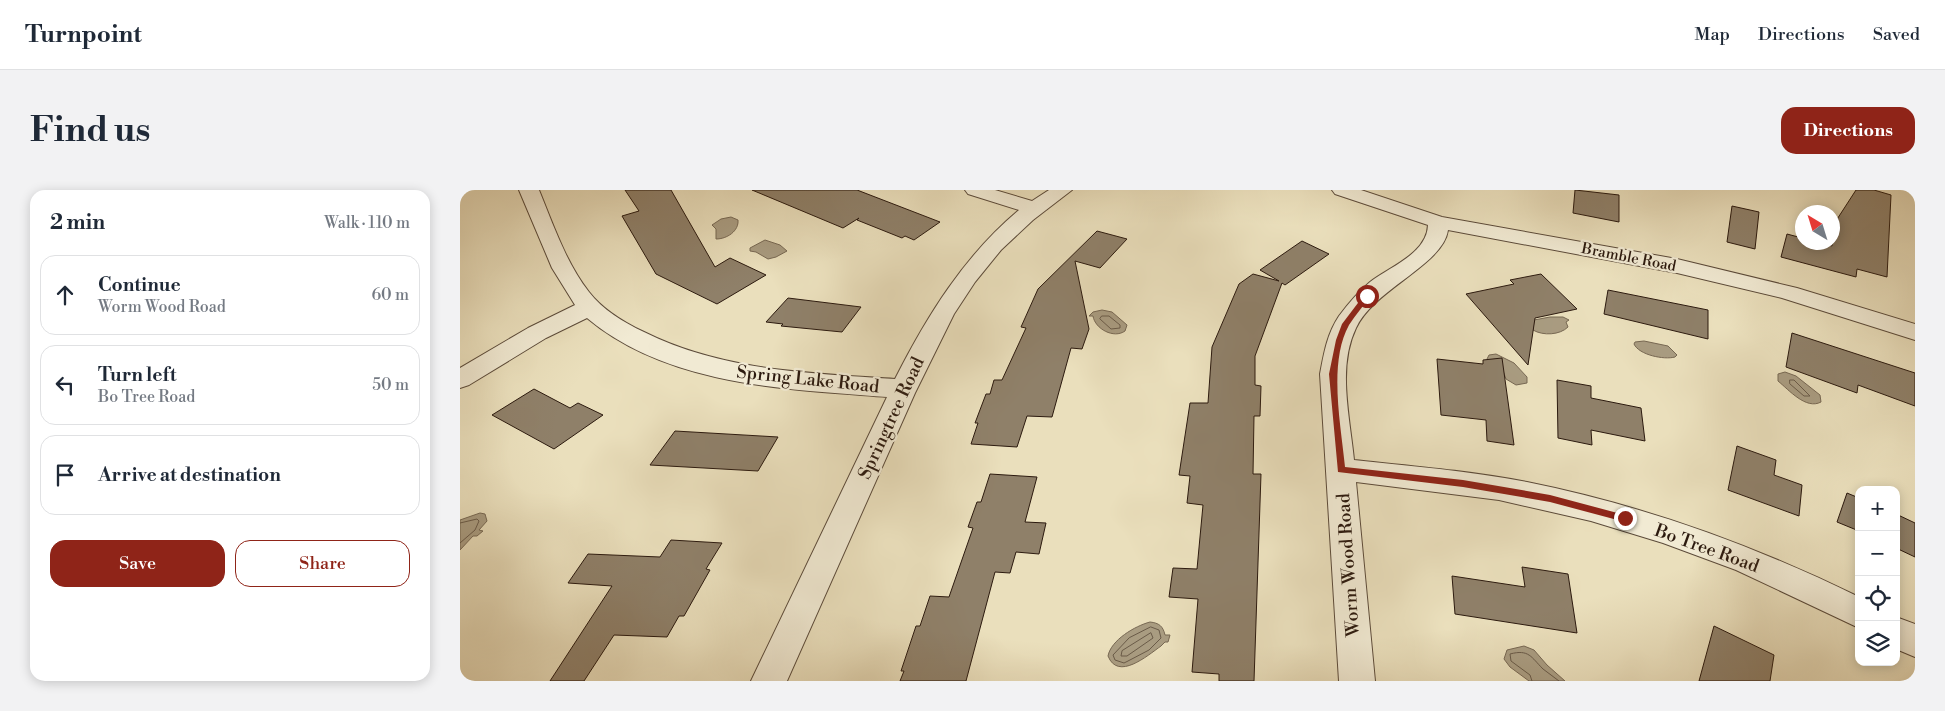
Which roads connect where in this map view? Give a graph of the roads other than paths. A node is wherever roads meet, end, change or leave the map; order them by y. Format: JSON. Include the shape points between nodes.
{"nodes":[{"id":1,"x":529,"y":190,"type":"edge"},
{"id":2,"x":975,"y":190,"type":"edge"},
{"id":3,"x":1062,"y":190,"type":"edge"},
{"id":4,"x":1342,"y":190,"type":"edge"},
{"id":5,"x":1036,"y":209,"type":"junction"},
{"id":6,"x":1438,"y":222,"type":"junction"},
{"id":7,"x":589,"y":307,"type":"junction"},
{"id":8,"x":1915,"y":332,"type":"edge"},
{"id":9,"x":460,"y":379,"type":"edge"},
{"id":10,"x":904,"y":389,"type":"junction"},
{"id":11,"x":1341,"y":469,"type":"junction"},
{"id":12,"x":1855,"y":610,"type":"edge"},
{"id":13,"x":1900,"y":634,"type":"edge"},
{"id":14,"x":1915,"y":642,"type":"edge"},
{"id":15,"x":768,"y":681,"type":"edge"},
{"id":16,"x":1357,"y":681,"type":"edge"}],
"edges":[{"from":1,"to":7,"type":"street","name":"Spring Lake Road","via":[[570,281]]},
{"from":2,"to":5,"type":"street"},
{"from":3,"to":5,"type":"street","name":"Springtree Road"},
{"from":4,"to":6,"type":"street","name":"Bramble Road"},
{"from":5,"to":10,"type":"street","name":"Springtree Road","via":[[1008,230],[957,289],[935,325]]},
{"from":6,"to":8,"type":"street","name":"Bramble Road","via":[[1677,266],[1789,293]]},
{"from":6,"to":11,"type":"street","name":"Worm Wood Road","via":[[1435,239],[1420,257],[1367,296],[1346,324],[1339,340],[1333,374]]},
{"from":7,"to":9,"type":"street","via":[[537,333]]},
{"from":7,"to":10,"type":"street","name":"Spring Lake Road","via":[[604,320],[648,346],[686,361],[770,378]]},
{"from":10,"to":15,"type":"street","name":"Springtree Road"},
{"from":11,"to":12,"type":"street","name":"Bo Tree Road","via":[[1473,485],[1550,499],[1625,518],[1704,544]]},
{"from":11,"to":16,"type":"street","name":"Worm Wood Road"},
{"from":13,"to":14,"type":"street"}]}
